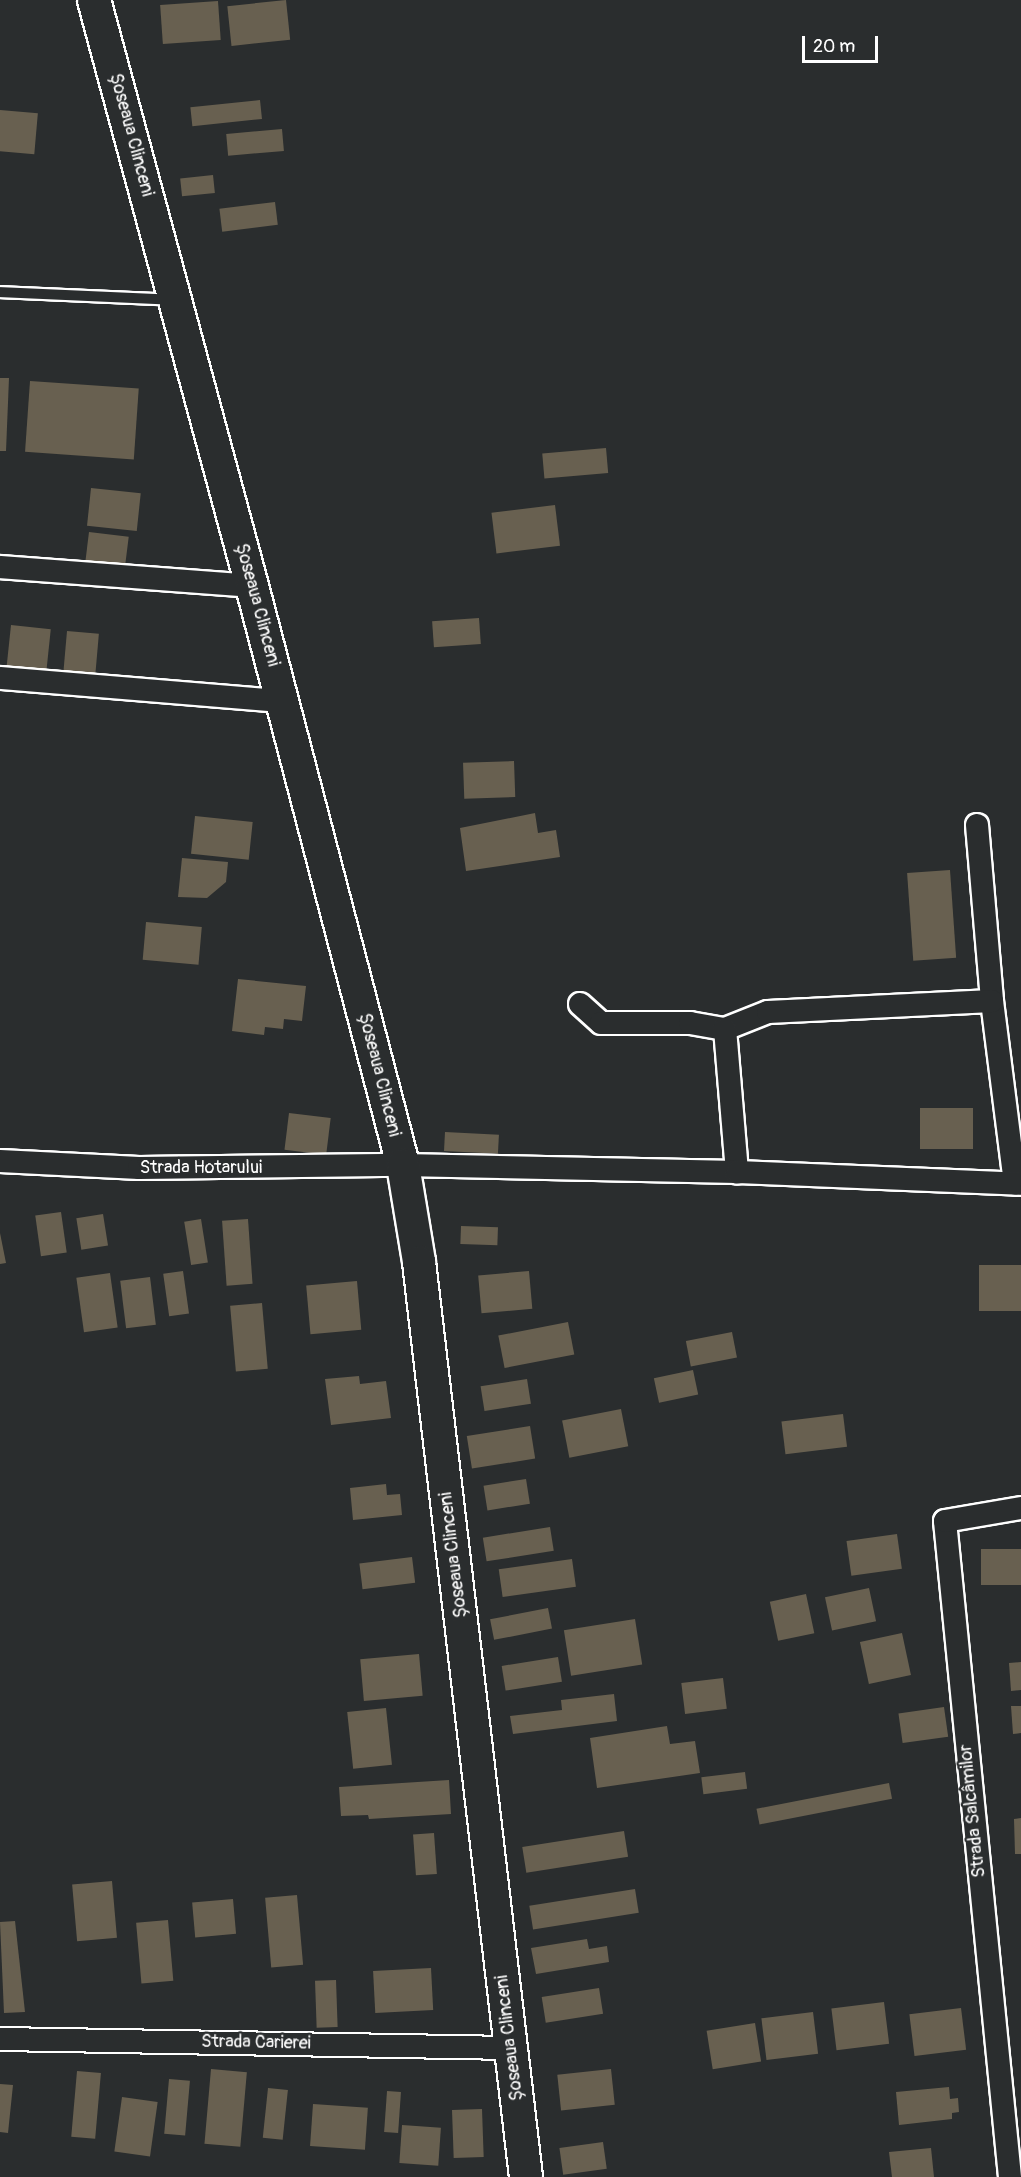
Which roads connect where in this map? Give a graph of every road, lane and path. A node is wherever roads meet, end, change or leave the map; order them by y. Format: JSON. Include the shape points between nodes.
{"nodes":[{"id":1,"x":94,"y":0,"type":"edge"},
{"id":2,"x":0,"y":292,"type":"edge"},
{"id":3,"x":176,"y":300,"type":"junction"},
{"id":4,"x":0,"y":567,"type":"edge"},
{"id":5,"x":252,"y":585,"type":"junction"},
{"id":6,"x":0,"y":678,"type":"edge"},
{"id":7,"x":282,"y":701,"type":"junction"},
{"id":8,"x":977,"y":825,"type":"dead end"},
{"id":9,"x":992,"y":1001,"type":"junction"},
{"id":10,"x":580,"y":1004,"type":"dead end"},
{"id":11,"x":725,"y":1029,"type":"junction"},
{"id":12,"x":0,"y":1161,"type":"edge"},
{"id":13,"x":403,"y":1166,"type":"junction"},
{"id":14,"x":737,"y":1172,"type":"junction"},
{"id":15,"x":1018,"y":1184,"type":"edge"},
{"id":16,"x":1021,"y":1508,"type":"edge"},
{"id":17,"x":0,"y":2039,"type":"edge"},
{"id":18,"x":511,"y":2048,"type":"junction"},
{"id":19,"x":526,"y":2177,"type":"edge"},
{"id":20,"x":1010,"y":2177,"type":"edge"}],
"edges":[{"from":1,"to":3,"type":"main road","name":"Șoseaua Clinceni"},
{"from":2,"to":3,"type":"lane"},
{"from":3,"to":5,"type":"main road","name":"Șoseaua Clinceni"},
{"from":4,"to":5,"type":"street"},
{"from":5,"to":7,"type":"main road","name":"Șoseaua Clinceni"},
{"from":6,"to":7,"type":"street"},
{"from":7,"to":13,"type":"main road","name":"Șoseaua Clinceni"},
{"from":8,"to":9,"type":"street"},
{"from":9,"to":11,"type":"street","via":[[768,1012]]},
{"from":9,"to":15,"type":"street"},
{"from":10,"to":11,"type":"street","via":[[602,1023],[690,1023]]},
{"from":11,"to":14,"type":"street"},
{"from":12,"to":13,"type":"street","name":"Strada Hotarului","via":[[140,1168]]},
{"from":13,"to":14,"type":"street","name":"Strada Hotarului"},
{"from":13,"to":18,"type":"main road","name":"Șoseaua Clinceni","via":[[419,1262]]},
{"from":14,"to":15,"type":"street","name":"Strada Hotarului"},
{"from":16,"to":20,"type":"street","name":"Strada Salcâmilor","via":[[945,1521]]},
{"from":17,"to":18,"type":"street","name":"Strada Carierei"},
{"from":18,"to":19,"type":"main road","name":"Șoseaua Clinceni"}]}
